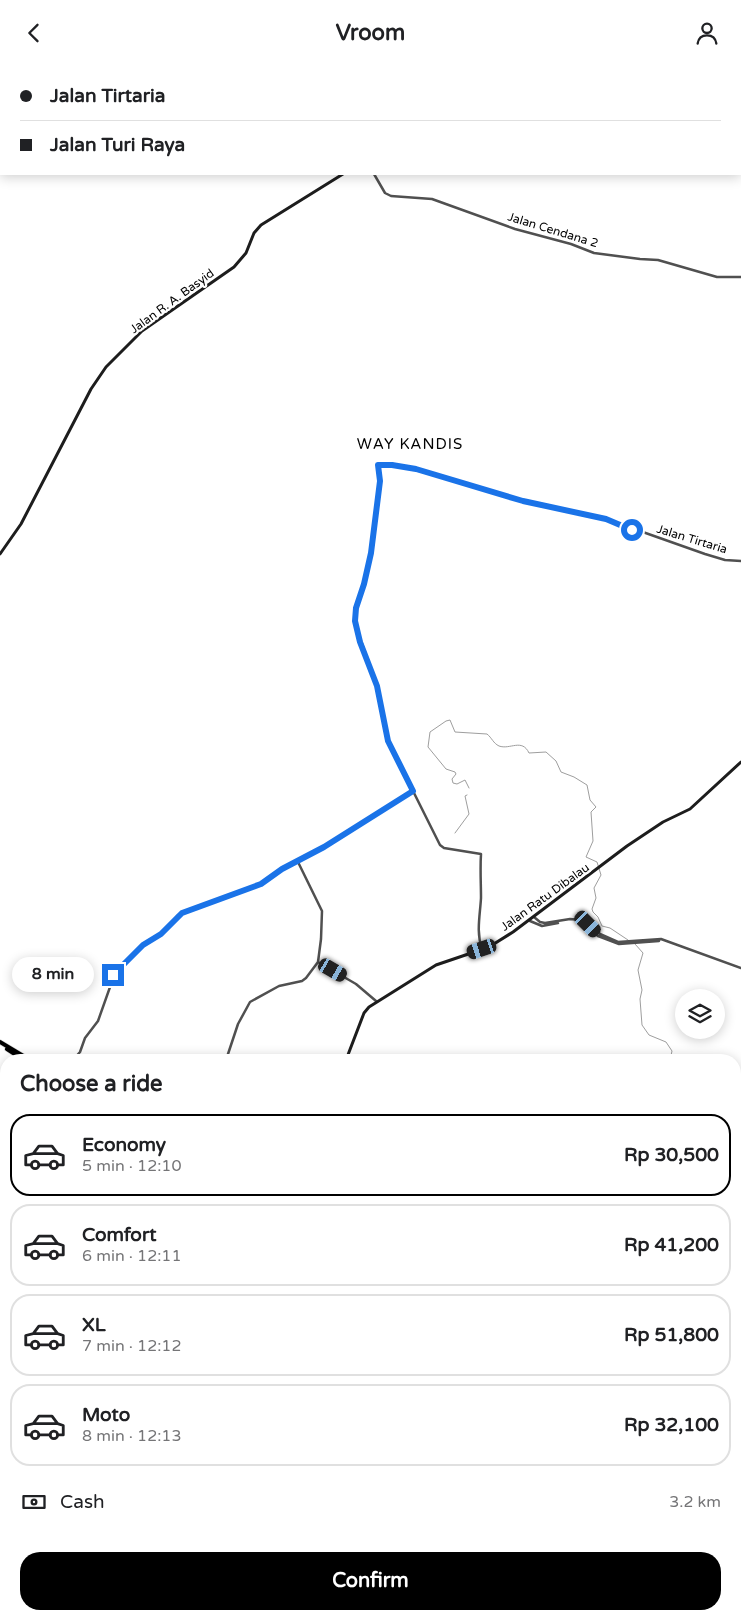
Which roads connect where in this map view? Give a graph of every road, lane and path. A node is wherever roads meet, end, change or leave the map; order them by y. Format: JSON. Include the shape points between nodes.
{"nodes":[{"id":1,"x":341,"y":175,"type":"edge"},
{"id":2,"x":375,"y":175,"type":"edge"},
{"id":3,"x":741,"y":277,"type":"edge"},
{"id":4,"x":0,"y":554,"type":"edge"},
{"id":5,"x":741,"y":561,"type":"edge"},
{"id":6,"x":741,"y":762,"type":"edge"},
{"id":7,"x":413,"y":791,"type":"junction"},
{"id":8,"x":298,"y":861,"type":"junction"},
{"id":9,"x":534,"y":917,"type":"junction"},
{"id":10,"x":530,"y":921,"type":"junction"},
{"id":11,"x":632,"y":942,"type":"junction"},
{"id":12,"x":482,"y":949,"type":"junction"},
{"id":13,"x":318,"y":962,"type":"junction"},
{"id":14,"x":741,"y":968,"type":"edge"},
{"id":15,"x":376,"y":1001,"type":"junction"},
{"id":16,"x":0,"y":1043,"type":"edge"},
{"id":17,"x":16,"y":1054,"type":"edge"},
{"id":18,"x":19,"y":1054,"type":"edge"},
{"id":19,"x":78,"y":1054,"type":"edge"},
{"id":20,"x":228,"y":1054,"type":"edge"},
{"id":21,"x":348,"y":1054,"type":"edge"}],
"edges":[{"from":1,"to":4,"type":"main road","name":"Jalan R. A. Basyid","via":[[261,225],[246,253],[234,267],[142,331],[106,367],[91,389],[25,516]]},
{"from":2,"to":3,"type":"street","name":"Jalan Cendana 2","via":[[385,193],[391,196],[432,199],[594,253],[658,260],[717,277]]},
{"from":5,"to":7,"type":"street","name":"Jalan Tirtaria","via":[[705,554],[606,519],[523,501],[416,469],[378,465],[380,481],[371,553],[355,621],[377,686],[387,739]]},
{"from":6,"to":9,"type":"main road","name":"Jalan Ratu Dibalau","via":[[690,809],[638,839]]},
{"from":7,"to":8,"type":"street"},
{"from":7,"to":12,"type":"street","via":[[442,847],[480,854],[478,939]]},
{"from":8,"to":13,"type":"street","via":[[322,911]]},
{"from":8,"to":19,"type":"street","via":[[261,884],[182,913],[161,934],[143,945],[115,973],[98,1020]]},
{"from":9,"to":10,"type":"main road","name":"Jalan Ratu Dibalau"},
{"from":9,"to":11,"type":"street","via":[[540,923],[581,920],[606,937],[618,942]]},
{"from":10,"to":11,"type":"street","via":[[542,926],[580,922],[598,936],[619,944]]},
{"from":10,"to":12,"type":"main road","name":"Jalan Ratu Dibalau"},
{"from":11,"to":14,"type":"street","via":[[663,940]]},
{"from":12,"to":15,"type":"main road","name":"Jalan Ratu Dibalau","via":[[436,965]]},
{"from":13,"to":15,"type":"street","via":[[356,984]]},
{"from":13,"to":20,"type":"street","via":[[302,981],[279,985],[250,1002]]},
{"from":15,"to":21,"type":"main road","name":"Jalan Ratu Dibalau","via":[[364,1013]]},
{"from":16,"to":17,"type":"main road"},
{"from":16,"to":18,"type":"main road"}]}
